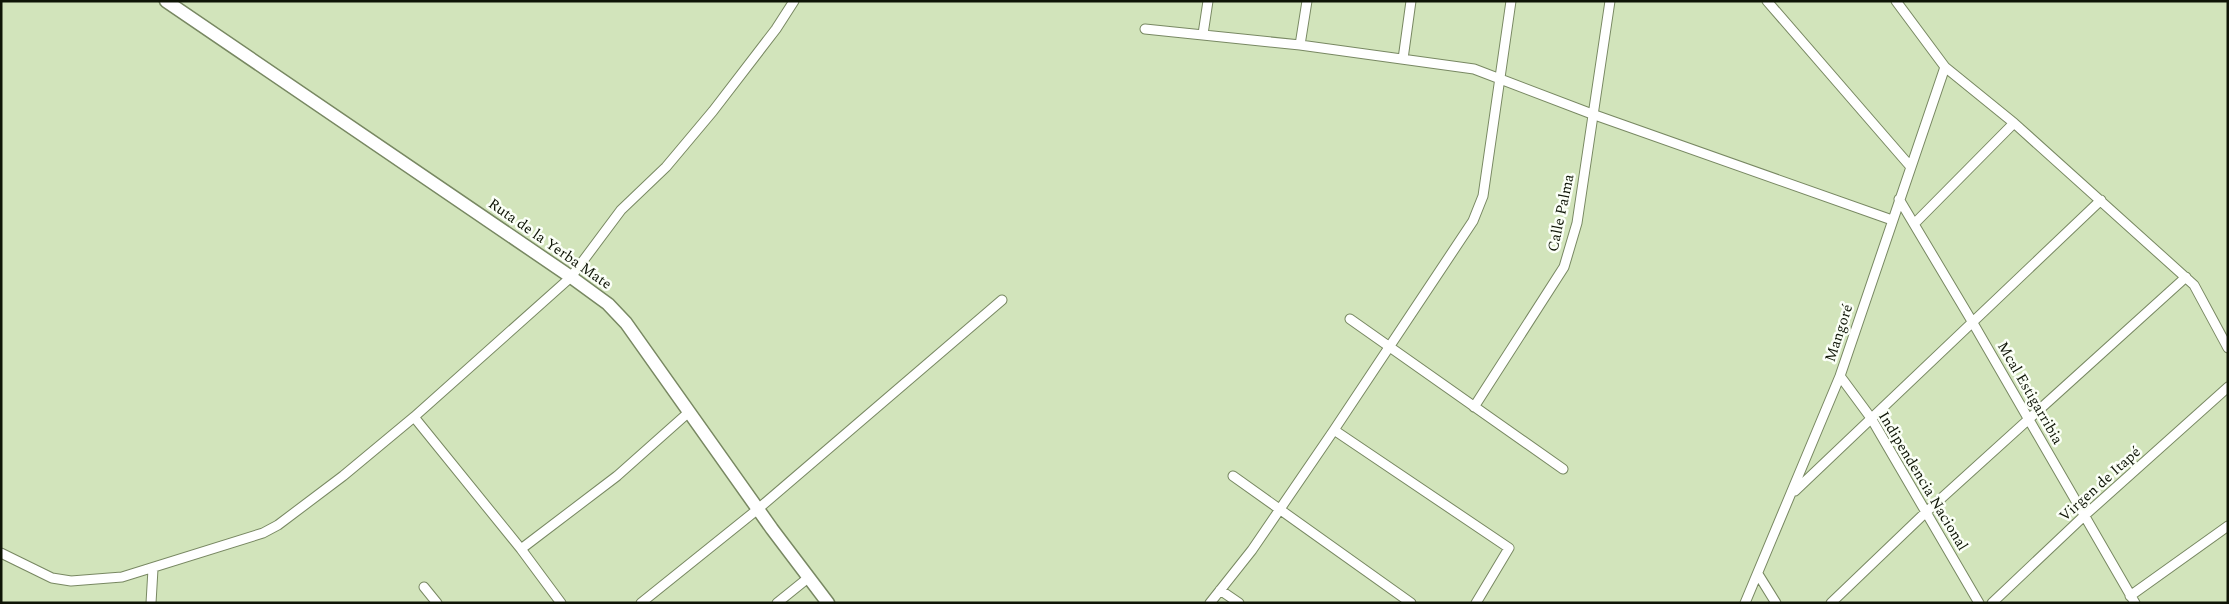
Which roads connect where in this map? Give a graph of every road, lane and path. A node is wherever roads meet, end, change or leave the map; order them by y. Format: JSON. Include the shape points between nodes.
{"nodes":[{"id":1,"x":166,"y":1,"type":"edge"},
{"id":2,"x":794,"y":1,"type":"edge"},
{"id":3,"x":1208,"y":1,"type":"edge"},
{"id":4,"x":1307,"y":1,"type":"edge"},
{"id":5,"x":1411,"y":1,"type":"edge"},
{"id":6,"x":1511,"y":1,"type":"edge"},
{"id":7,"x":1610,"y":1,"type":"edge"},
{"id":8,"x":1767,"y":1,"type":"edge"},
{"id":9,"x":1896,"y":1,"type":"edge"},
{"id":10,"x":1145,"y":29,"type":"dead end"},
{"id":11,"x":1203,"y":34,"type":"junction"},
{"id":12,"x":1300,"y":45,"type":"junction"},
{"id":13,"x":1403,"y":59,"type":"junction"},
{"id":14,"x":1945,"y":67,"type":"junction"},
{"id":15,"x":1501,"y":79,"type":"junction"},
{"id":16,"x":1592,"y":114,"type":"junction"},
{"id":17,"x":2014,"y":123,"type":"junction"},
{"id":18,"x":1910,"y":166,"type":"junction"},
{"id":19,"x":1899,"y":198,"type":"junction"},
{"id":20,"x":2101,"y":200,"type":"junction"},
{"id":21,"x":1892,"y":220,"type":"junction"},
{"id":22,"x":1915,"y":223,"type":"junction"},
{"id":23,"x":571,"y":277,"type":"junction"},
{"id":24,"x":2186,"y":277,"type":"junction"},
{"id":25,"x":1002,"y":300,"type":"dead end"},
{"id":26,"x":1350,"y":320,"type":"dead end"},
{"id":27,"x":1974,"y":323,"type":"junction"},
{"id":28,"x":1390,"y":348,"type":"junction"},
{"id":29,"x":2228,"y":348,"type":"edge"},
{"id":30,"x":1840,"y":376,"type":"junction"},
{"id":31,"x":2228,"y":387,"type":"edge"},
{"id":32,"x":1474,"y":407,"type":"junction"},
{"id":33,"x":689,"y":412,"type":"junction"},
{"id":34,"x":414,"y":418,"type":"junction"},
{"id":35,"x":1871,"y":418,"type":"junction"},
{"id":36,"x":2029,"y":419,"type":"junction"},
{"id":37,"x":1334,"y":430,"type":"junction"},
{"id":38,"x":1563,"y":470,"type":"dead end"},
{"id":39,"x":1233,"y":476,"type":"dead end"},
{"id":40,"x":1792,"y":494,"type":"junction"},
{"id":41,"x":758,"y":509,"type":"junction"},
{"id":42,"x":1280,"y":509,"type":"junction"},
{"id":43,"x":1926,"y":513,"type":"junction"},
{"id":44,"x":2084,"y":516,"type":"junction"},
{"id":45,"x":2228,"y":526,"type":"edge"},
{"id":46,"x":521,"y":549,"type":"junction"},
{"id":47,"x":1,"y":553,"type":"edge"},
{"id":48,"x":153,"y":569,"type":"junction"},
{"id":49,"x":1758,"y":574,"type":"junction"},
{"id":50,"x":808,"y":578,"type":"junction"},
{"id":51,"x":424,"y":587,"type":"dead end"},
{"id":52,"x":1220,"y":590,"type":"junction"},
{"id":53,"x":2133,"y":600,"type":"edge"},
{"id":54,"x":151,"y":603,"type":"edge"},
{"id":55,"x":437,"y":603,"type":"edge"},
{"id":56,"x":562,"y":603,"type":"edge"},
{"id":57,"x":641,"y":603,"type":"edge"},
{"id":58,"x":777,"y":603,"type":"edge"},
{"id":59,"x":828,"y":603,"type":"edge"},
{"id":60,"x":1210,"y":603,"type":"edge"},
{"id":61,"x":1239,"y":603,"type":"edge"},
{"id":62,"x":1411,"y":603,"type":"edge"},
{"id":63,"x":1476,"y":603,"type":"edge"},
{"id":64,"x":1745,"y":603,"type":"edge"},
{"id":65,"x":1776,"y":603,"type":"edge"},
{"id":66,"x":1831,"y":603,"type":"edge"},
{"id":67,"x":1979,"y":603,"type":"edge"},
{"id":68,"x":1992,"y":603,"type":"edge"}],
"edges":[{"from":1,"to":23,"type":"main road","name":"Ruta de la Yerba Mate"},
{"from":2,"to":23,"type":"street","via":[[776,30],[713,111],[666,167],[621,210]]},
{"from":3,"to":11,"type":"street"},
{"from":4,"to":12,"type":"street"},
{"from":5,"to":13,"type":"street"},
{"from":6,"to":15,"type":"street"},
{"from":7,"to":16,"type":"street","name":"Calle Palma"},
{"from":8,"to":18,"type":"street"},
{"from":9,"to":14,"type":"street"},
{"from":10,"to":11,"type":"street"},
{"from":11,"to":12,"type":"street"},
{"from":12,"to":13,"type":"street"},
{"from":13,"to":15,"type":"street","via":[[1474,70]]},
{"from":14,"to":17,"type":"street"},
{"from":14,"to":18,"type":"street","name":"Mangoré"},
{"from":15,"to":16,"type":"street"},
{"from":15,"to":28,"type":"street","via":[[1483,196],[1473,221]]},
{"from":16,"to":21,"type":"street"},
{"from":16,"to":32,"type":"street","name":"Calle Palma","via":[[1577,222],[1564,267]]},
{"from":17,"to":20,"type":"street"},
{"from":17,"to":22,"type":"street"},
{"from":18,"to":19,"type":"street","name":"Mangoré"},
{"from":19,"to":21,"type":"street","name":"Mangoré"},
{"from":19,"to":22,"type":"street","name":"Mcal Estigarribia"},
{"from":20,"to":24,"type":"street"},
{"from":20,"to":27,"type":"street"},
{"from":21,"to":30,"type":"street","name":"Mangoré"},
{"from":22,"to":27,"type":"street","name":"Mcal Estigarribia"},
{"from":23,"to":33,"type":"main road","name":"Ruta de la Yerba Mate","via":[[608,304],[626,323]]},
{"from":23,"to":34,"type":"street"},
{"from":24,"to":29,"type":"street","via":[[2194,285]]},
{"from":24,"to":36,"type":"street"},
{"from":25,"to":41,"type":"street"},
{"from":26,"to":28,"type":"street"},
{"from":27,"to":35,"type":"street"},
{"from":27,"to":36,"type":"street","name":"Mcal Estigarribia"},
{"from":28,"to":32,"type":"street"},
{"from":28,"to":37,"type":"street"},
{"from":30,"to":35,"type":"street","name":"Indipendencia Nacional"},
{"from":30,"to":40,"type":"street","name":"Mangoré"},
{"from":31,"to":44,"type":"street","name":"Virgen de Itapé"},
{"from":32,"to":38,"type":"street"},
{"from":33,"to":41,"type":"main road","name":"Ruta de la Yerba Mate"},
{"from":33,"to":46,"type":"street","via":[[617,476]]},
{"from":34,"to":46,"type":"street"},
{"from":34,"to":48,"type":"street","via":[[278,525],[263,533]]},
{"from":35,"to":40,"type":"street"},
{"from":35,"to":43,"type":"street","name":"Indipendencia Nacional"},
{"from":36,"to":43,"type":"street"},
{"from":36,"to":44,"type":"street","name":"Mcal Estigarribia"},
{"from":37,"to":42,"type":"street"},
{"from":37,"to":63,"type":"street","via":[[1509,548]]},
{"from":39,"to":42,"type":"street"},
{"from":40,"to":49,"type":"street","name":"Mangoré"},
{"from":41,"to":50,"type":"main road","name":"Ruta de la Yerba Mate"},
{"from":41,"to":57,"type":"street"},
{"from":42,"to":52,"type":"street"},
{"from":42,"to":62,"type":"street"},
{"from":43,"to":66,"type":"street"},
{"from":43,"to":67,"type":"street","name":"Indipendencia Nacional"},
{"from":44,"to":53,"type":"street","name":"Mcal Estigarribia"},
{"from":44,"to":68,"type":"street","name":"Virgen de Itapé"},
{"from":45,"to":53,"type":"street"},
{"from":46,"to":56,"type":"street"},
{"from":47,"to":48,"type":"street","via":[[52,578],[71,581],[122,577]]},
{"from":48,"to":54,"type":"street"},
{"from":49,"to":64,"type":"street","name":"Mangoré"},
{"from":49,"to":65,"type":"street"},
{"from":50,"to":58,"type":"street"},
{"from":50,"to":59,"type":"main road","name":"Ruta de la Yerba Mate"},
{"from":51,"to":55,"type":"street"},
{"from":52,"to":60,"type":"street"},
{"from":52,"to":61,"type":"street"}]}
